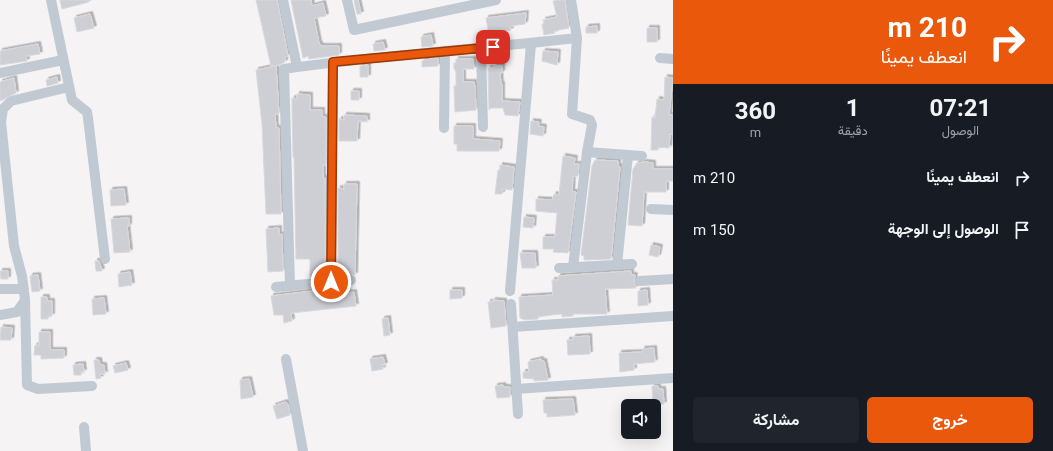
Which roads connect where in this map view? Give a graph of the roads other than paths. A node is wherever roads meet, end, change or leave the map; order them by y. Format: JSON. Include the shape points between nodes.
{"nodes":[{"id":1,"x":51,"y":0,"type":"edge"},
{"id":2,"x":283,"y":0,"type":"edge"},
{"id":3,"x":347,"y":0,"type":"edge"},
{"id":4,"x":496,"y":0,"type":"edge"},
{"id":5,"x":571,"y":0,"type":"edge"},
{"id":6,"x":577,"y":38,"type":"junction"},
{"id":7,"x":531,"y":44,"type":"junction"},
{"id":8,"x":481,"y":49,"type":"junction"},
{"id":9,"x":445,"y":52,"type":"junction"},
{"id":10,"x":660,"y":58,"type":"dead end"},
{"id":11,"x":673,"y":59,"type":"edge"},
{"id":12,"x":63,"y":60,"type":"junction"},
{"id":13,"x":333,"y":62,"type":"junction"},
{"id":14,"x":297,"y":67,"type":"junction"},
{"id":15,"x":0,"y":73,"type":"edge"},
{"id":16,"x":69,"y":87,"type":"junction"},
{"id":17,"x":482,"y":127,"type":"dead end"},
{"id":18,"x":444,"y":128,"type":"dead end"},
{"id":19,"x":587,"y":152,"type":"junction"},
{"id":20,"x":628,"y":155,"type":"junction"},
{"id":21,"x":642,"y":156,"type":"dead end"},
{"id":22,"x":651,"y":209,"type":"dead end"},
{"id":23,"x":673,"y":210,"type":"edge"},
{"id":24,"x":104,"y":259,"type":"dead end"},
{"id":25,"x":632,"y":264,"type":"dead end"},
{"id":26,"x":617,"y":265,"type":"junction"},
{"id":27,"x":573,"y":267,"type":"junction"},
{"id":28,"x":559,"y":268,"type":"dead end"},
{"id":29,"x":673,"y":279,"type":"edge"},
{"id":30,"x":352,"y":280,"type":"dead end"},
{"id":31,"x":640,"y":281,"type":"dead end"},
{"id":32,"x":331,"y":282,"type":"junction"},
{"id":33,"x":290,"y":286,"type":"junction"},
{"id":34,"x":276,"y":287,"type":"dead end"},
{"id":35,"x":0,"y":289,"type":"edge"},
{"id":36,"x":24,"y":289,"type":"junction"},
{"id":37,"x":510,"y":292,"type":"dead end"},
{"id":38,"x":25,"y":300,"type":"junction"},
{"id":39,"x":511,"y":304,"type":"dead end"},
{"id":40,"x":0,"y":315,"type":"edge"},
{"id":41,"x":673,"y":316,"type":"edge"},
{"id":42,"x":513,"y":327,"type":"junction"},
{"id":43,"x":286,"y":359,"type":"dead end"},
{"id":44,"x":673,"y":378,"type":"edge"},
{"id":45,"x":92,"y":386,"type":"dead end"},
{"id":46,"x":516,"y":389,"type":"junction"},
{"id":47,"x":518,"y":414,"type":"dead end"},
{"id":48,"x":84,"y":427,"type":"dead end"},
{"id":49,"x":86,"y":451,"type":"edge"},
{"id":50,"x":303,"y":451,"type":"edge"}],
"edges":[{"from":1,"to":12,"type":"street"},
{"from":2,"to":14,"type":"street"},
{"from":3,"to":4,"type":"street","via":[[354,30]]},
{"from":5,"to":6,"type":"street"},
{"from":6,"to":7,"type":"street"},
{"from":6,"to":19,"type":"street","via":[[571,110],[573,115],[592,122]]},
{"from":7,"to":8,"type":"street"},
{"from":7,"to":37,"type":"street"},
{"from":8,"to":9,"type":"street"},
{"from":8,"to":17,"type":"street"},
{"from":9,"to":13,"type":"street"},
{"from":9,"to":18,"type":"street"},
{"from":10,"to":11,"type":"street"},
{"from":12,"to":15,"type":"street"},
{"from":12,"to":16,"type":"street"},
{"from":13,"to":14,"type":"street"},
{"from":13,"to":32,"type":"street"},
{"from":14,"to":33,"type":"street","via":[[284,69]]},
{"from":16,"to":24,"type":"street","via":[[72,100],[87,112]]},
{"from":16,"to":36,"type":"street","via":[[11,101],[1,115],[13,232]]},
{"from":19,"to":20,"type":"street"},
{"from":19,"to":27,"type":"street"},
{"from":20,"to":21,"type":"street"},
{"from":20,"to":26,"type":"street"},
{"from":22,"to":23,"type":"street"},
{"from":25,"to":26,"type":"street"},
{"from":26,"to":27,"type":"street"},
{"from":27,"to":28,"type":"street"},
{"from":29,"to":31,"type":"street"},
{"from":30,"to":32,"type":"street"},
{"from":32,"to":33,"type":"street"},
{"from":33,"to":34,"type":"street"},
{"from":35,"to":36,"type":"street"},
{"from":36,"to":38,"type":"street"},
{"from":38,"to":40,"type":"street","via":[[17,312]]},
{"from":38,"to":45,"type":"street","via":[[27,385],[38,389]]},
{"from":39,"to":42,"type":"street"},
{"from":41,"to":42,"type":"street"},
{"from":42,"to":46,"type":"street"},
{"from":43,"to":50,"type":"street"},
{"from":44,"to":46,"type":"street"},
{"from":46,"to":47,"type":"street"},
{"from":48,"to":49,"type":"street"}]}
